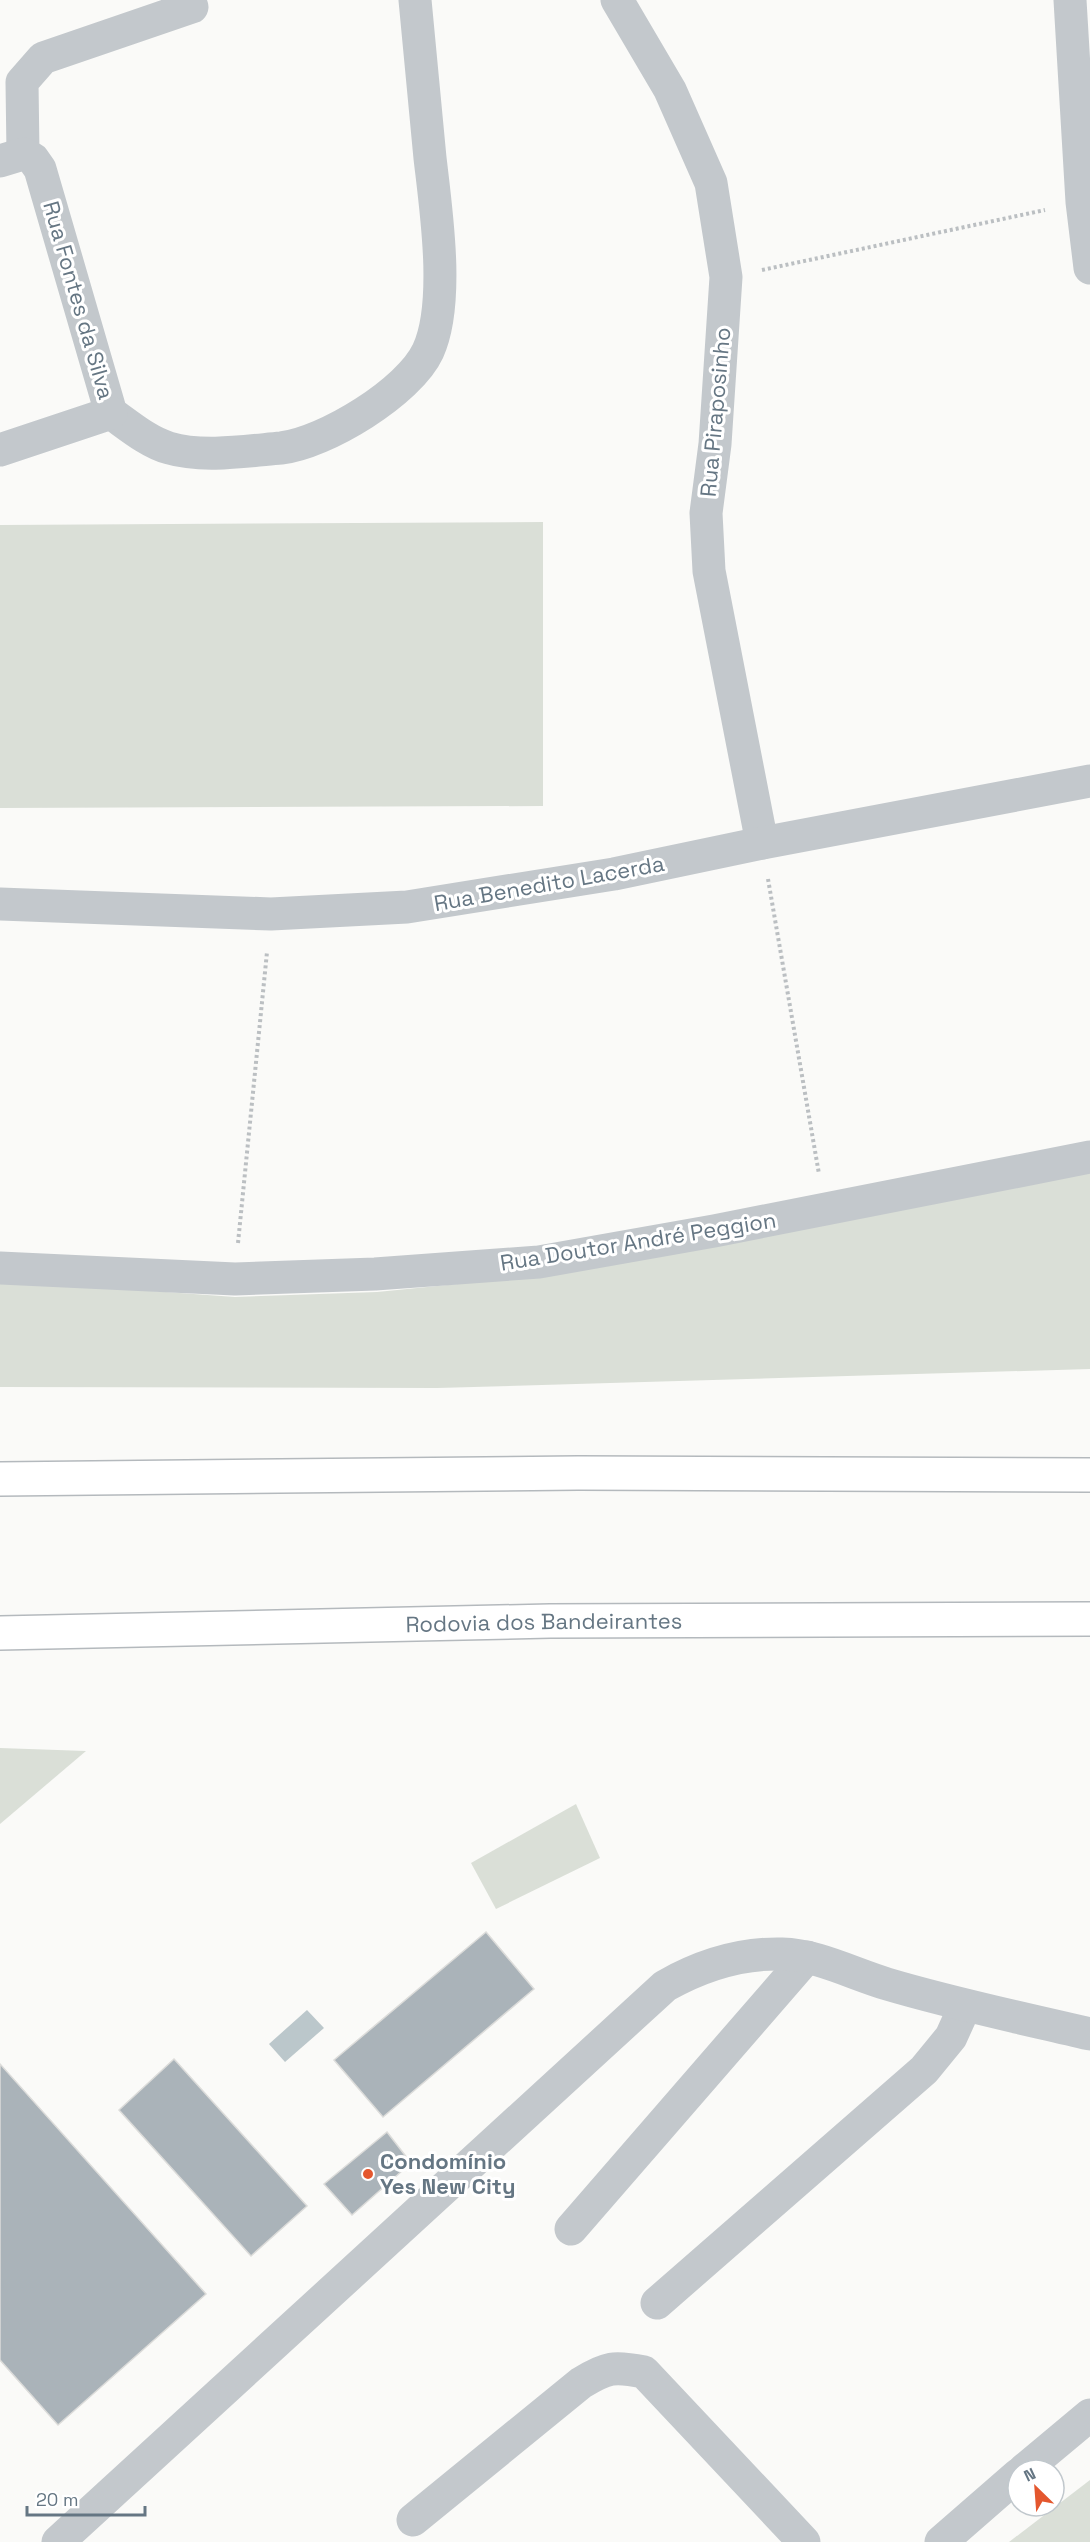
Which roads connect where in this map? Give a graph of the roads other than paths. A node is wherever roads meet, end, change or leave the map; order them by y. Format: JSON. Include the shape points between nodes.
{"nodes":[{"id":1,"x":415,"y":0,"type":"edge"},
{"id":2,"x":617,"y":0,"type":"edge"},
{"id":3,"x":1070,"y":0,"type":"edge"},
{"id":4,"x":192,"y":7,"type":"dead end"},
{"id":5,"x":12,"y":158,"type":"edge"},
{"id":6,"x":1090,"y":268,"type":"edge"},
{"id":7,"x":111,"y":412,"type":"junction"},
{"id":8,"x":0,"y":450,"type":"edge"},
{"id":9,"x":1090,"y":781,"type":"edge"},
{"id":10,"x":762,"y":843,"type":"junction"},
{"id":11,"x":0,"y":904,"type":"edge"},
{"id":12,"x":1090,"y":1157,"type":"edge"},
{"id":13,"x":0,"y":1268,"type":"edge"},
{"id":14,"x":1090,"y":1475,"type":"edge"},
{"id":15,"x":0,"y":1479,"type":"edge"},
{"id":16,"x":1090,"y":1619,"type":"edge"},
{"id":17,"x":0,"y":1633,"type":"edge"},
{"id":18,"x":807,"y":1957,"type":"junction"},
{"id":19,"x":965,"y":2006,"type":"junction"},
{"id":20,"x":1090,"y":2034,"type":"edge"},
{"id":21,"x":571,"y":2229,"type":"dead end"},
{"id":22,"x":657,"y":2303,"type":"dead end"},
{"id":23,"x":1090,"y":2415,"type":"edge"},
{"id":24,"x":1038,"y":2458,"type":"edge"},
{"id":25,"x":1006,"y":2486,"type":"edge"},
{"id":26,"x":413,"y":2520,"type":"dead end"},
{"id":27,"x":58,"y":2542,"type":"edge"},
{"id":28,"x":804,"y":2542,"type":"edge"},
{"id":29,"x":942,"y":2542,"type":"edge"}],
"edges":[{"from":1,"to":7,"type":"street","name":"Rua Fontes da Silva","via":[[440,248],[437,320],[428,352],[400,388],[351,423],[296,446],[222,454],[168,448]]},
{"from":2,"to":10,"type":"street","name":"Rua Piraposinho","via":[[670,90],[711,183],[726,277],[716,444],[706,513],[709,571]]},
{"from":3,"to":6,"type":"street","via":[[1082,202]]},
{"from":4,"to":5,"type":"street","via":[[43,58],[22,82]]},
{"from":5,"to":7,"type":"street","name":"Rua Fontes da Silva","via":[[33,159],[40,169]]},
{"from":7,"to":8,"type":"street"},
{"from":9,"to":10,"type":"street","name":"Rua Benedito Lacerda"},
{"from":10,"to":11,"type":"street","name":"Rua Benedito Lacerda","via":[[614,874],[407,907],[271,914]]},
{"from":12,"to":13,"type":"street","name":"Rua Doutor André Peggion","via":[[714,1232],[539,1262],[235,1279]]},
{"from":14,"to":15,"type":"highway","via":[[578,1473]]},
{"from":16,"to":17,"type":"highway","name":"Rodovia dos Bandeirantes","via":[[550,1621]]},
{"from":18,"to":19,"type":"street"},
{"from":18,"to":21,"type":"street"},
{"from":18,"to":27,"type":"street","via":[[739,1957],[688,1973],[665,1986]]},
{"from":19,"to":20,"type":"street"},
{"from":19,"to":22,"type":"street","via":[[951,2037],[924,2070]]},
{"from":23,"to":24,"type":"street"},
{"from":25,"to":29,"type":"street"},
{"from":26,"to":28,"type":"street","via":[[581,2384],[619,2367],[644,2372]]}]}
